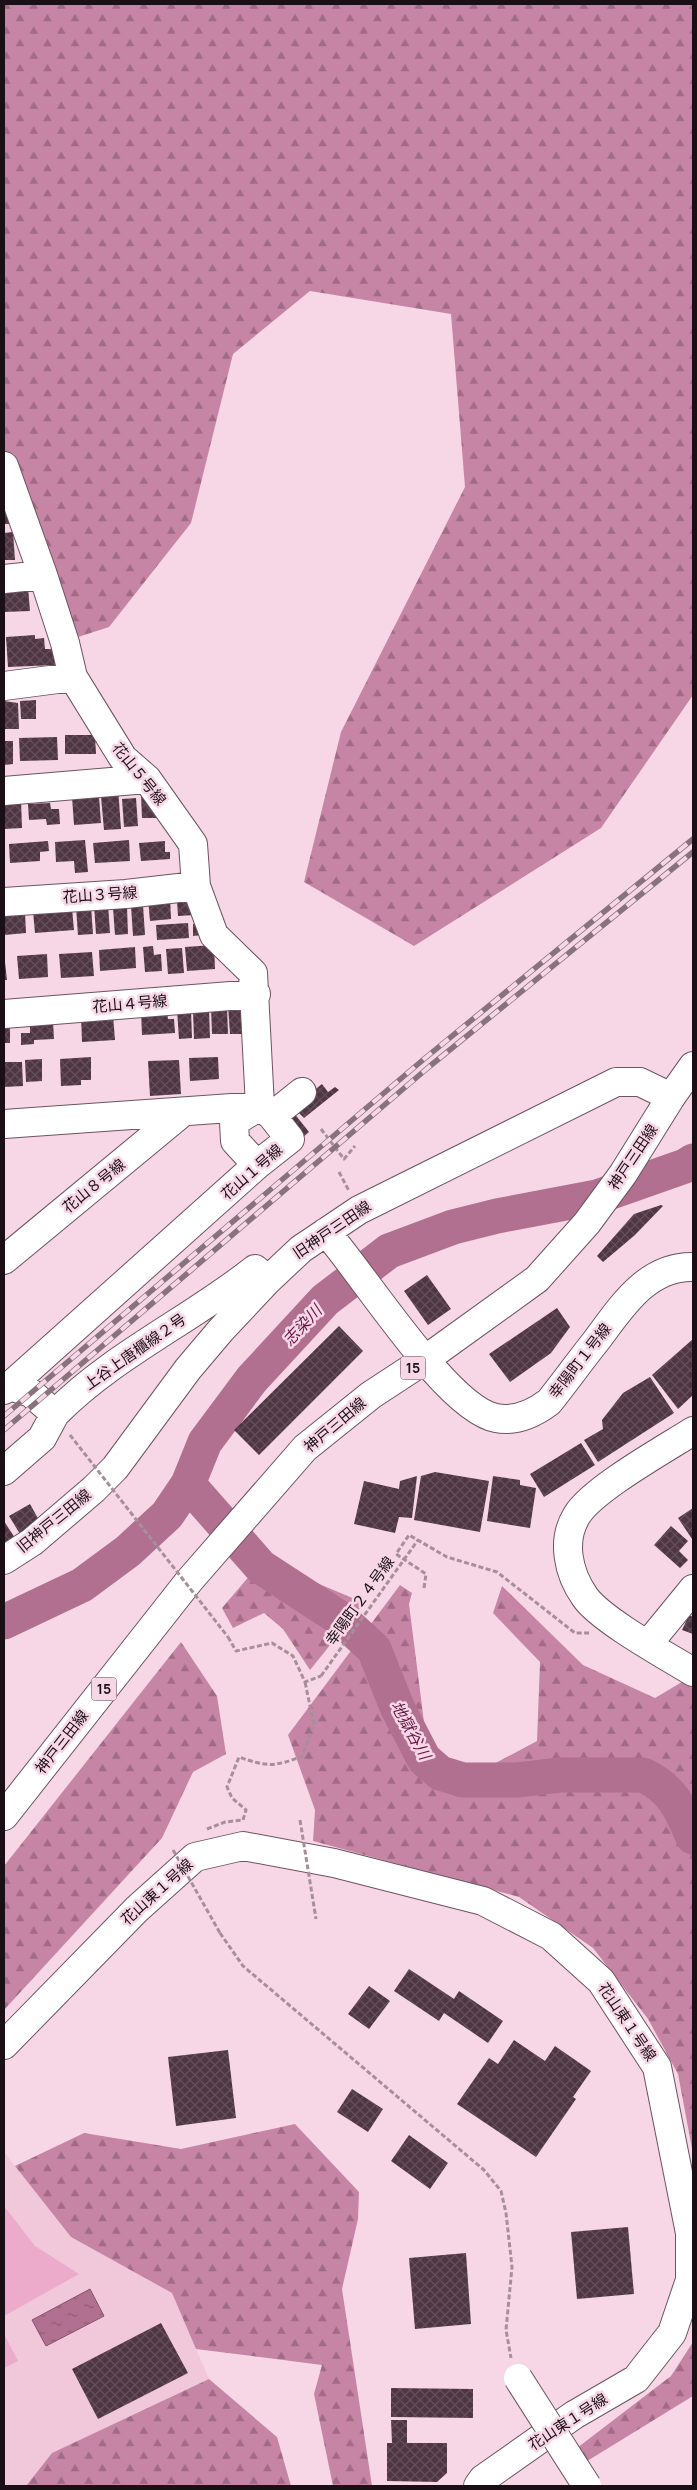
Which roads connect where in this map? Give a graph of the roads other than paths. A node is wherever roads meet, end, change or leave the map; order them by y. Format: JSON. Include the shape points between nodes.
{"nodes":[{"id":1,"x":4,"y":466,"type":"edge"},
{"id":2,"x":43,"y":575,"type":"junction"},
{"id":3,"x":4,"y":579,"type":"edge"},
{"id":4,"x":73,"y":677,"type":"junction"},
{"id":5,"x":4,"y":686,"type":"edge"},
{"id":6,"x":147,"y":779,"type":"junction"},
{"id":7,"x":4,"y":791,"type":"edge"},
{"id":8,"x":196,"y":886,"type":"junction"},
{"id":9,"x":4,"y":902,"type":"edge"},
{"id":10,"x":256,"y":994,"type":"junction"},
{"id":11,"x":4,"y":1014,"type":"edge"},
{"id":12,"x":693,"y":1066,"type":"edge"},
{"id":13,"x":302,"y":1092,"type":"dead end"},
{"id":14,"x":671,"y":1097,"type":"junction"},
{"id":15,"x":266,"y":1111,"type":"junction"},
{"id":16,"x":183,"y":1112,"type":"junction"},
{"id":17,"x":4,"y":1124,"type":"edge"},
{"id":18,"x":257,"y":1165,"type":"junction"},
{"id":19,"x":334,"y":1241,"type":"junction"},
{"id":20,"x":4,"y":1260,"type":"edge"},
{"id":21,"x":693,"y":1267,"type":"edge"},
{"id":22,"x":268,"y":1280,"type":"junction"},
{"id":23,"x":426,"y":1359,"type":"junction"},
{"id":24,"x":7,"y":1388,"type":"edge"},
{"id":25,"x":63,"y":1425,"type":"junction"},
{"id":26,"x":693,"y":1431,"type":"edge"},
{"id":27,"x":4,"y":1471,"type":"edge"},
{"id":28,"x":4,"y":1560,"type":"edge"},
{"id":29,"x":693,"y":1589,"type":"edge"},
{"id":30,"x":648,"y":1644,"type":"junction"},
{"id":31,"x":693,"y":1672,"type":"edge"},
{"id":32,"x":4,"y":1816,"type":"edge"},
{"id":33,"x":4,"y":2045,"type":"edge"},
{"id":34,"x":518,"y":2378,"type":"road end"},
{"id":35,"x":478,"y":2486,"type":"edge"},
{"id":36,"x":587,"y":2486,"type":"edge"}],
"edges":[{"from":1,"to":2,"type":"street","name":"花山５号線"},
{"from":2,"to":3,"type":"street"},
{"from":2,"to":4,"type":"street","name":"花山５号線","via":[[66,643]]},
{"from":4,"to":5,"type":"street"},
{"from":4,"to":6,"type":"street","name":"花山５号線","via":[[123,758]]},
{"from":6,"to":7,"type":"street"},
{"from":6,"to":8,"type":"street","name":"花山５号線","via":[[193,844]]},
{"from":8,"to":9,"type":"street","name":"花山３号線"},
{"from":8,"to":10,"type":"street","name":"花山５号線","via":[[214,935],[253,973]]},
{"from":10,"to":11,"type":"street","name":"花山４号線"},
{"from":10,"to":15,"type":"street","name":"花山５号線"},
{"from":12,"to":14,"type":"street","name":"神戸三田線","number":"15"},
{"from":13,"to":15,"type":"street"},
{"from":14,"to":19,"type":"street","name":"旧神戸三田線","via":[[640,1082],[616,1082],[359,1210]]},
{"from":14,"to":23,"type":"street","name":"神戸三田線","number":"15","via":[[623,1174],[587,1223],[537,1279]]},
{"from":15,"to":16,"type":"street"},
{"from":15,"to":18,"type":"street","name":"花山１号線","via":[[290,1139]]},
{"from":15,"to":18,"type":"street","via":[[234,1122],[234,1141]]},
{"from":16,"to":17,"type":"street"},
{"from":16,"to":20,"type":"street","name":"花山８号線"},
{"from":18,"to":24,"type":"street","name":"花山１号線"},
{"from":19,"to":22,"type":"street","name":"旧神戸三田線","via":[[301,1249]]},
{"from":19,"to":23,"type":"street","name":"幸陽町１号線"},
{"from":21,"to":23,"type":"street","name":"幸陽町１号線","via":[[668,1269],[632,1294],[548,1402],[532,1415],[496,1418],[477,1410],[453,1391]]},
{"from":22,"to":25,"type":"street","name":"上谷上唐櫃線２号","via":[[255,1269],[220,1297],[191,1313],[80,1389]]},
{"from":22,"to":28,"type":"street","name":"旧神戸三田線","via":[[188,1369],[114,1468],[64,1517]]},
{"from":23,"to":32,"type":"street","name":"神戸三田線","number":"15","via":[[371,1395],[305,1448],[205,1563]]},
{"from":24,"to":25,"type":"street","via":[[31,1394]]},
{"from":25,"to":27,"type":"street","via":[[42,1438]]},
{"from":26,"to":30,"type":"street","via":[[595,1496],[577,1514],[569,1539],[570,1568],[585,1598],[603,1615]]},
{"from":29,"to":30,"type":"street"},
{"from":30,"to":31,"type":"street"},
{"from":33,"to":35,"type":"street","name":"花山東１号線","via":[[137,1909],[195,1857],[244,1846],[334,1863],[483,1901],[551,1936],[601,1981],[657,2067],[690,2233],[690,2280],[672,2333],[636,2380],[574,2415]]},
{"from":34,"to":36,"type":"street","bridge":true}]}
